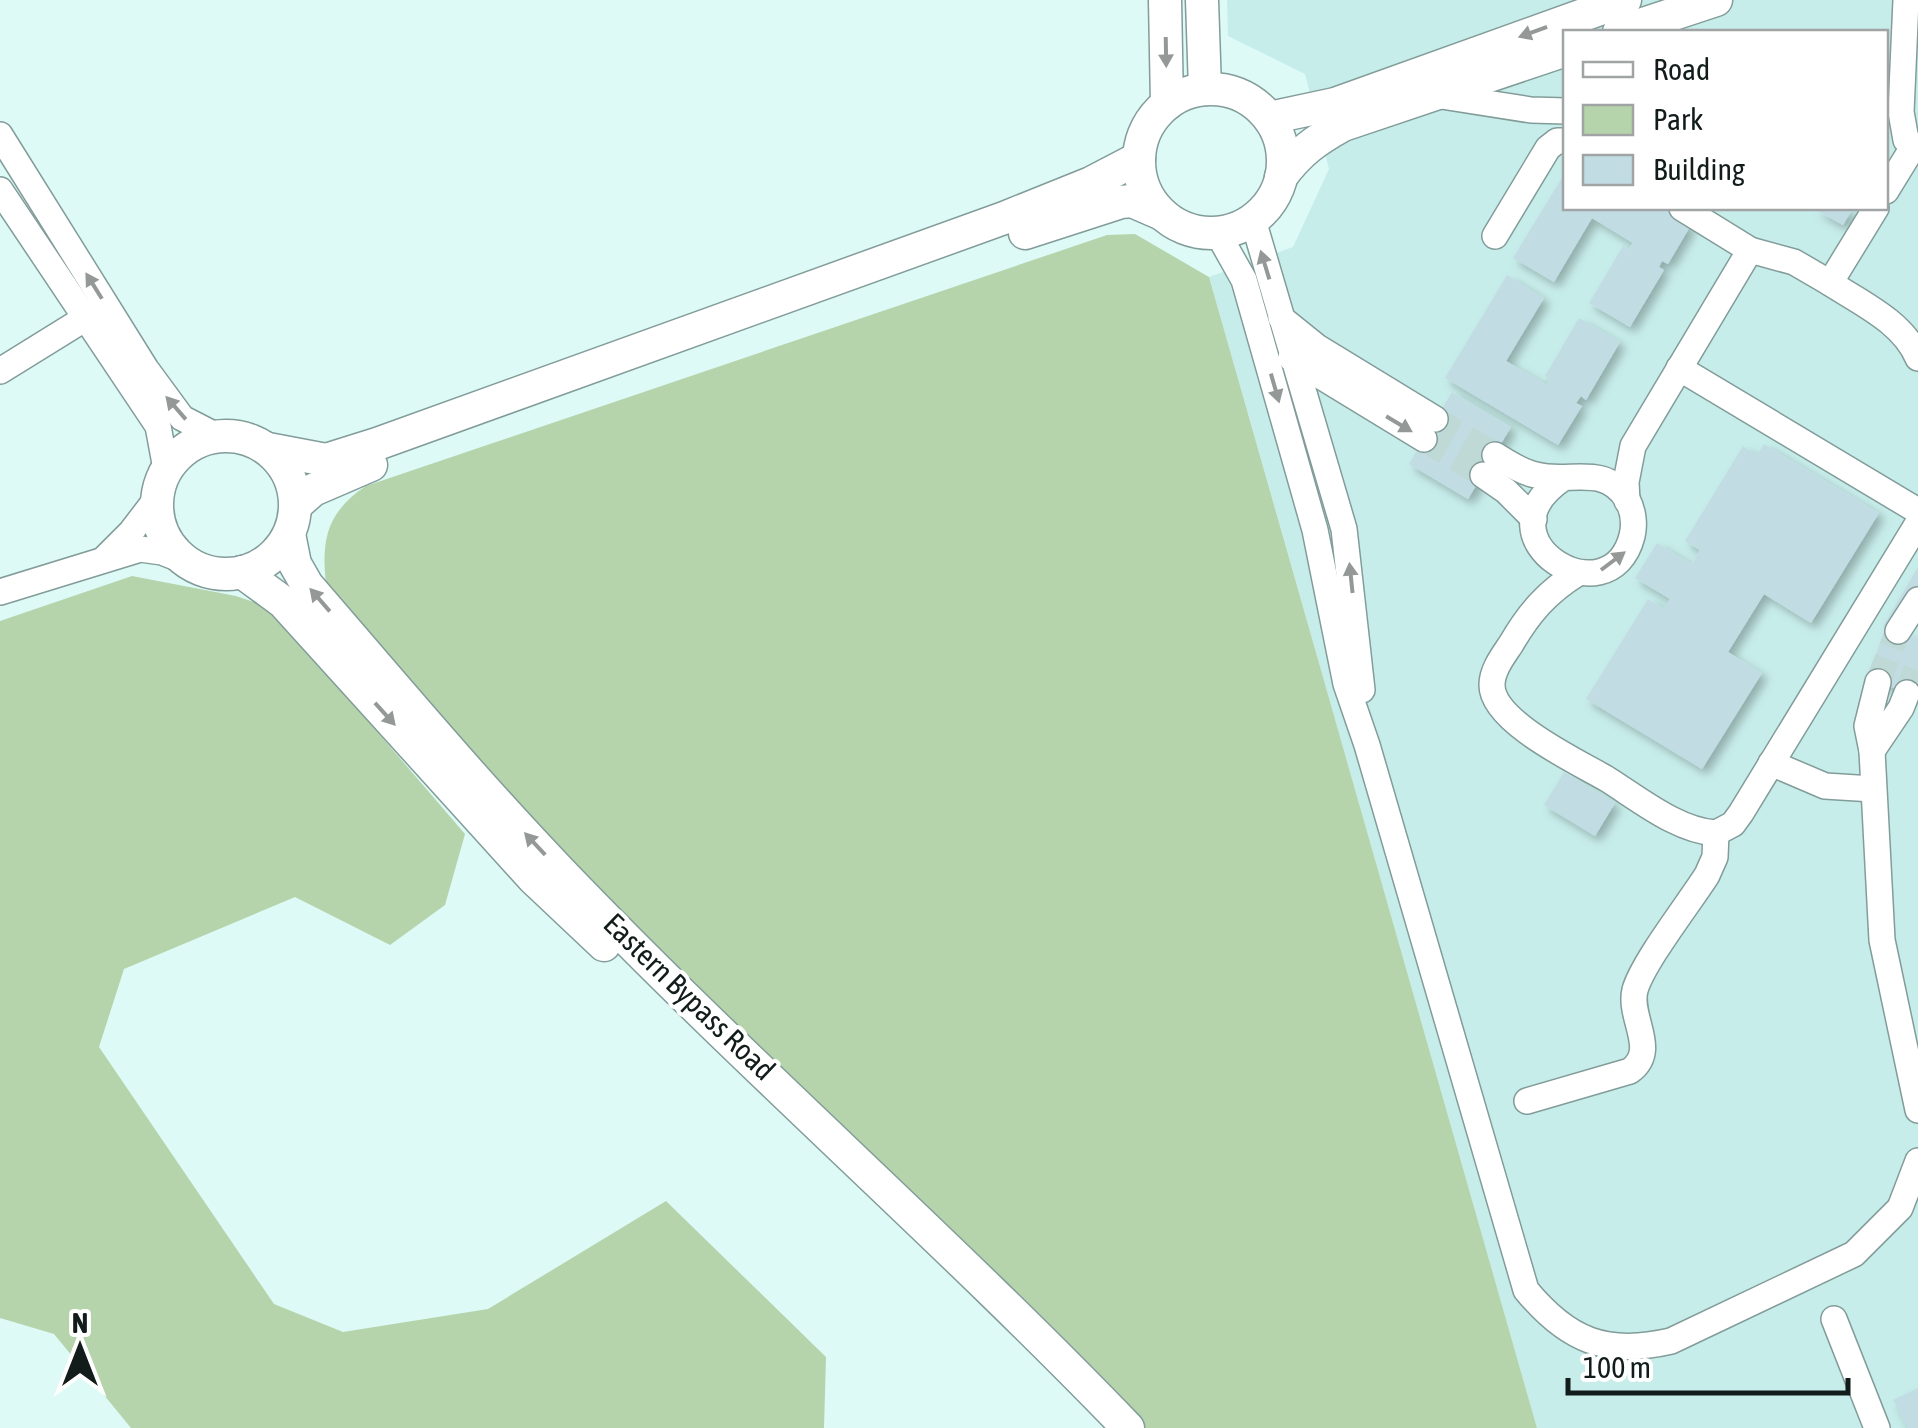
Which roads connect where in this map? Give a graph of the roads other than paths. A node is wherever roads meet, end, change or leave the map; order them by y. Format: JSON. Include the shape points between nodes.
{"nodes":[{"id":1,"x":1165,"y":0,"type":"edge"},
{"id":2,"x":1202,"y":0,"type":"edge"},
{"id":3,"x":1625,"y":0,"type":"edge"},
{"id":4,"x":1716,"y":0,"type":"edge"},
{"id":5,"x":1906,"y":0,"type":"edge"},
{"id":6,"x":1625,"y":30,"type":"edge"},
{"id":7,"x":1563,"y":51,"type":"edge"},
{"id":8,"x":1894,"y":74,"type":"edge"},
{"id":9,"x":1205,"y":89,"type":"junction"},
{"id":10,"x":1435,"y":94,"type":"junction"},
{"id":11,"x":1167,"y":104,"type":"junction"},
{"id":12,"x":1563,"y":111,"type":"edge"},
{"id":13,"x":1269,"y":118,"type":"junction"},
{"id":14,"x":1,"y":139,"type":"edge"},
{"id":15,"x":1906,"y":140,"type":"edge"},
{"id":16,"x":1563,"y":141,"type":"edge"},
{"id":17,"x":1139,"y":158,"type":"junction"},
{"id":18,"x":1282,"y":177,"type":"junction"},
{"id":19,"x":1888,"y":187,"type":"edge"},
{"id":20,"x":0,"y":190,"type":"edge"},
{"id":21,"x":1685,"y":210,"type":"edge"},
{"id":22,"x":1875,"y":210,"type":"edge"},
{"id":23,"x":1162,"y":214,"type":"junction"},
{"id":24,"x":1253,"y":220,"type":"junction"},
{"id":25,"x":1217,"y":232,"type":"junction"},
{"id":26,"x":1495,"y":236,"type":"dead end"},
{"id":27,"x":1750,"y":250,"type":"junction"},
{"id":28,"x":1830,"y":283,"type":"junction"},
{"id":29,"x":1281,"y":317,"type":"junction"},
{"id":30,"x":84,"y":319,"type":"junction"},
{"id":31,"x":1260,"y":332,"type":"junction"},
{"id":32,"x":1918,"y":358,"type":"edge"},
{"id":33,"x":1294,"y":360,"type":"junction"},
{"id":34,"x":1680,"y":368,"type":"junction"},
{"id":35,"x":0,"y":372,"type":"edge"},
{"id":36,"x":217,"y":436,"type":"junction"},
{"id":37,"x":1633,"y":446,"type":"junction"},
{"id":38,"x":268,"y":449,"type":"junction"},
{"id":39,"x":1570,"y":477,"type":"junction"},
{"id":40,"x":161,"y":484,"type":"junction"},
{"id":41,"x":1628,"y":500,"type":"junction"},
{"id":42,"x":1918,"y":512,"type":"edge"},
{"id":43,"x":1534,"y":519,"type":"junction"},
{"id":44,"x":293,"y":520,"type":"junction"},
{"id":45,"x":1918,"y":523,"type":"edge"},
{"id":46,"x":1540,"y":548,"type":"junction"},
{"id":47,"x":106,"y":557,"type":"junction"},
{"id":48,"x":185,"y":561,"type":"junction"},
{"id":49,"x":242,"y":572,"type":"junction"},
{"id":50,"x":1578,"y":573,"type":"junction"},
{"id":51,"x":0,"y":592,"type":"edge"},
{"id":52,"x":1918,"y":600,"type":"edge"},
{"id":53,"x":1532,"y":610,"type":"junction"},
{"id":54,"x":1898,"y":632,"type":"tunnel mouth"},
{"id":55,"x":1878,"y":682,"type":"tunnel mouth"},
{"id":56,"x":1907,"y":693,"type":"tunnel mouth"},
{"id":57,"x":1366,"y":744,"type":"junction"},
{"id":58,"x":1872,"y":751,"type":"junction"},
{"id":59,"x":1772,"y":763,"type":"junction"},
{"id":60,"x":1873,"y":788,"type":"junction"},
{"id":61,"x":1716,"y":833,"type":"junction"},
{"id":62,"x":1527,"y":1101,"type":"dead end"},
{"id":63,"x":1918,"y":1110,"type":"edge"},
{"id":64,"x":1918,"y":1161,"type":"edge"},
{"id":65,"x":1909,"y":1210,"type":"edge"},
{"id":66,"x":1102,"y":1428,"type":"edge"},
{"id":67,"x":1128,"y":1428,"type":"edge"},
{"id":68,"x":1860,"y":1428,"type":"edge"},
{"id":69,"x":1877,"y":1428,"type":"edge"}],
"edges":[{"from":1,"to":11,"type":"main road","one_way":true},
{"from":2,"to":9,"type":"main road"},
{"from":3,"to":13,"type":"main road","one_way":true,"via":[[1335,104]]},
{"from":4,"to":6,"type":"main road"},
{"from":5,"to":8,"type":"street"},
{"from":7,"to":10,"type":"main road"},
{"from":8,"to":15,"type":"street"},
{"from":9,"to":11,"type":"main road"},
{"from":9,"to":13,"type":"main road","via":[[1247,98]]},
{"from":10,"to":12,"type":"street"},
{"from":10,"to":18,"type":"main road","via":[[1314,141]]},
{"from":11,"to":17,"type":"main road","via":[[1147,128]]},
{"from":13,"to":18,"type":"main road","via":[[1280,140]]},
{"from":36,"to":14,"type":"street","one_way":true,"via":[[182,418],[146,369]]},
{"from":15,"to":19,"type":"street"},
{"from":16,"to":26,"type":"street","via":[[1548,148]]},
{"from":17,"to":23,"type":"main road","via":[[1144,188]]},
{"from":17,"to":38,"type":"main road","via":[[1019,212],[377,444],[326,460]]},
{"from":18,"to":24,"type":"main road"},
{"from":20,"to":30,"type":"street"},
{"from":21,"to":27,"type":"street"},
{"from":22,"to":28,"type":"street"},
{"from":23,"to":25,"type":"main road","via":[[1185,228]]},
{"from":23,"to":44,"type":"main road","via":[[1120,202],[1055,222],[368,466],[314,490]]},
{"from":24,"to":25,"type":"main road"},
{"from":29,"to":24,"type":"street","one_way":true},
{"from":25,"to":31,"type":"street","via":[[1244,280]]},
{"from":27,"to":28,"type":"street","via":[[1794,262]]},
{"from":27,"to":34,"type":"street"},
{"from":28,"to":32,"type":"street","via":[[1885,319]]},
{"from":29,"to":33,"type":"street"},
{"from":33,"to":29,"type":"street","one_way":true,"via":[[1430,429]]},
{"from":30,"to":35,"type":"street"},
{"from":30,"to":40,"type":"street","via":[[158,426]]},
{"from":31,"to":33,"type":"street"},
{"from":31,"to":57,"type":"street","one_way":true},
{"from":57,"to":33,"type":"street","one_way":true,"via":[[1344,529]]},
{"from":34,"to":37,"type":"street"},
{"from":34,"to":42,"type":"street"},
{"from":36,"to":38,"type":"main road"},
{"from":36,"to":40,"type":"main road","via":[[188,447]]},
{"from":37,"to":39,"type":"street","via":[[1612,462]]},
{"from":37,"to":41,"type":"street"},
{"from":38,"to":44,"type":"main road","via":[[288,473]]},
{"from":39,"to":41,"type":"street","via":[[1608,481]]},
{"from":39,"to":43,"type":"street","via":[[1548,488]]},
{"from":39,"to":43,"type":"street","via":[[1489,465]]},
{"from":40,"to":47,"type":"street"},
{"from":40,"to":48,"type":"main road","via":[[158,519]]},
{"from":50,"to":41,"type":"street","one_way":true,"via":[[1603,570],[1627,550],[1634,519]]},
{"from":43,"to":46,"type":"street"},
{"from":44,"to":49,"type":"main road","via":[[274,556]]},
{"from":67,"to":44,"type":"main road","name":"Eastern Bypass Road","one_way":true,"via":[[488,794],[307,585],[295,564]]},
{"from":45,"to":59,"type":"street"},
{"from":46,"to":50,"type":"street","via":[[1554,564]]},
{"from":46,"to":53,"type":"street"},
{"from":47,"to":48,"type":"street","via":[[140,548]]},
{"from":47,"to":51,"type":"street"},
{"from":48,"to":49,"type":"main road","via":[[214,573]]},
{"from":49,"to":66,"type":"main road","name":"Eastern Bypass Road","one_way":true,"via":[[283,602],[532,878]]},
{"from":50,"to":53,"type":"street"},
{"from":52,"to":54,"type":"street"},
{"from":53,"to":61,"type":"street","via":[[1494,676],[1499,707],[1651,806]]},
{"from":55,"to":58,"type":"street","via":[[1866,726]]},
{"from":56,"to":58,"type":"street"},
{"from":57,"to":65,"type":"street","via":[[1516,1261],[1526,1290],[1545,1312],[1590,1342],[1620,1348],[1671,1340],[1854,1254]]},
{"from":58,"to":60,"type":"street"},
{"from":59,"to":60,"type":"street","via":[[1825,786]]},
{"from":59,"to":61,"type":"street","via":[[1741,813]]},
{"from":60,"to":63,"type":"street","via":[[1882,940]]},
{"from":61,"to":62,"type":"street","via":[[1707,875],[1635,990],[1639,1064]]},
{"from":64,"to":65,"type":"street"},
{"from":68,"to":69,"type":"street","via":[[1827,1323]]}]}
